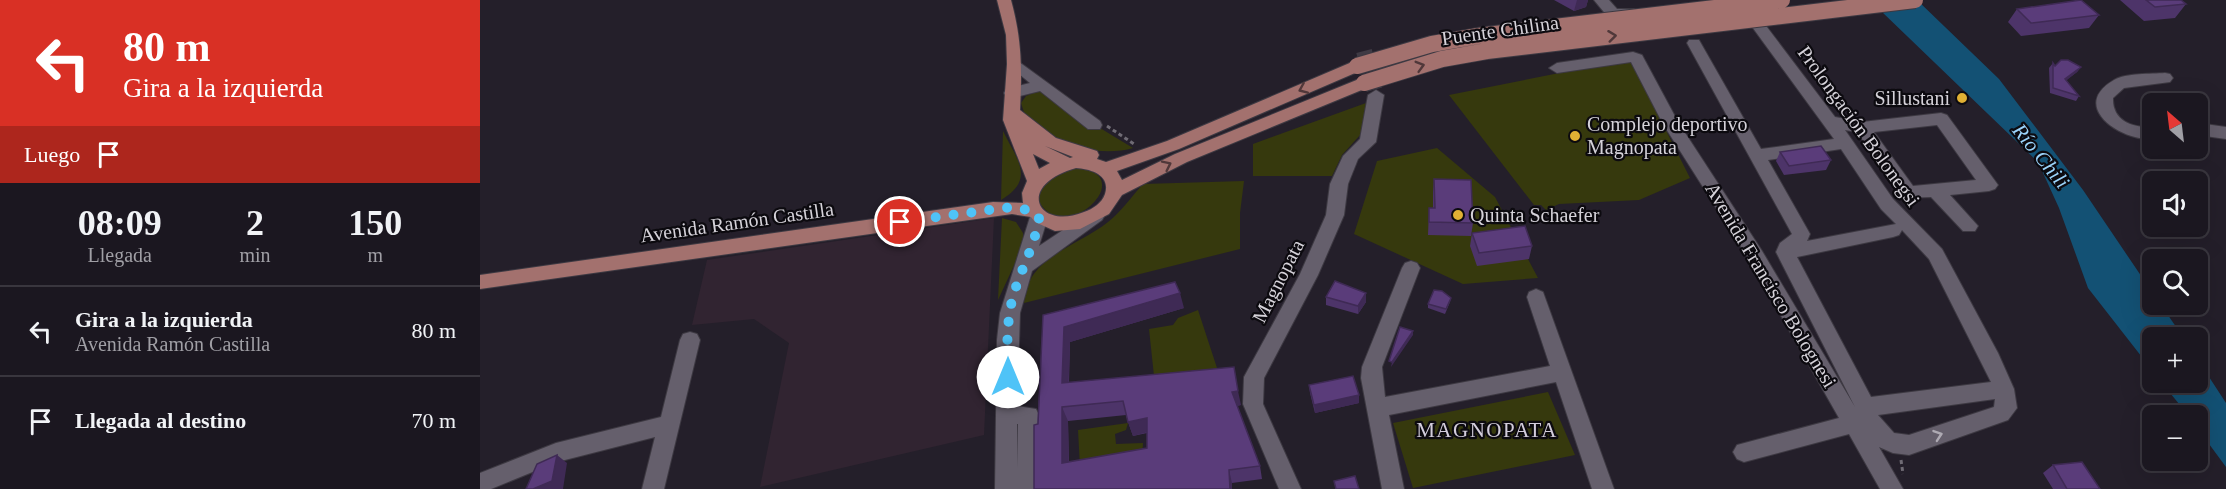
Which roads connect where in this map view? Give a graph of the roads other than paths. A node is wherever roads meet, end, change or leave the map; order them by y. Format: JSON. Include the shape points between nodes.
{"nodes":[{"id":1,"x":1004,"y":0,"type":"edge"},
{"id":2,"x":1601,"y":0,"type":"edge"},
{"id":3,"x":1729,"y":0,"type":"edge"},
{"id":4,"x":1782,"y":0,"type":"edge"},
{"id":5,"x":1915,"y":0,"type":"edge"},
{"id":6,"x":1837,"y":7,"type":"dead end"},
{"id":7,"x":1749,"y":13,"type":"junction"},
{"id":8,"x":1694,"y":43,"type":"dead end"},
{"id":9,"x":1015,"y":64,"type":"junction"},
{"id":10,"x":1557,"y":68,"type":"dead end"},
{"id":11,"x":2165,"y":78,"type":"dead end"},
{"id":12,"x":1042,"y":85,"type":"junction"},
{"id":13,"x":1370,"y":89,"type":"junction"},
{"id":14,"x":1014,"y":103,"type":"junction"},
{"id":15,"x":1830,"y":120,"type":"junction"},
{"id":16,"x":1094,"y":126,"type":"road end"},
{"id":17,"x":1862,"y":128,"type":"junction"},
{"id":18,"x":2208,"y":130,"type":"edge"},
{"id":19,"x":2226,"y":133,"type":"edge"},
{"id":20,"x":2142,"y":134,"type":"edge"},
{"id":21,"x":1836,"y":145,"type":"dead end"},
{"id":22,"x":1142,"y":152,"type":"junction"},
{"id":23,"x":1758,"y":155,"type":"junction"},
{"id":24,"x":1067,"y":163,"type":"junction"},
{"id":25,"x":1104,"y":169,"type":"junction"},
{"id":26,"x":1034,"y":184,"type":"junction"},
{"id":27,"x":1114,"y":191,"type":"junction"},
{"id":28,"x":1936,"y":192,"type":"junction"},
{"id":29,"x":1000,"y":208,"type":"junction"},
{"id":30,"x":1036,"y":214,"type":"junction"},
{"id":31,"x":1097,"y":214,"type":"junction"},
{"id":32,"x":1969,"y":226,"type":"dead end"},
{"id":33,"x":1893,"y":230,"type":"dead end"},
{"id":34,"x":1785,"y":252,"type":"junction"},
{"id":35,"x":1023,"y":268,"type":"junction"},
{"id":36,"x":1411,"y":268,"type":"dead end"},
{"id":37,"x":480,"y":282,"type":"edge"},
{"id":38,"x":1536,"y":297,"type":"dead end"},
{"id":39,"x":690,"y":340,"type":"dead end"},
{"id":40,"x":1562,"y":372,"type":"junction"},
{"id":41,"x":2004,"y":389,"type":"junction"},
{"id":42,"x":1377,"y":408,"type":"junction"},
{"id":43,"x":1862,"y":413,"type":"junction"},
{"id":44,"x":1008,"y":415,"type":"junction"},
{"id":45,"x":669,"y":424,"type":"junction"},
{"id":46,"x":1878,"y":449,"type":"junction"},
{"id":47,"x":1744,"y":452,"type":"dead end"},
{"id":48,"x":516,"y":479,"type":"edge"},
{"id":49,"x":480,"y":483,"type":"edge"},
{"id":50,"x":1900,"y":486,"type":"edge"},
{"id":51,"x":652,"y":489,"type":"edge"},
{"id":52,"x":1006,"y":489,"type":"edge"},
{"id":53,"x":1027,"y":489,"type":"edge"},
{"id":54,"x":1290,"y":489,"type":"edge"},
{"id":55,"x":1393,"y":489,"type":"edge"},
{"id":56,"x":1603,"y":489,"type":"edge"}],
"edges":[{"from":1,"to":9,"type":"main road"},
{"from":2,"to":3,"type":"street","via":[[1617,15]]},
{"from":3,"to":7,"type":"street","name":"Prolongación Bolonegsi"},
{"from":4,"to":22,"type":"main road","name":"Puente Chilina","one_way":true,"bridge":true,"via":[[1466,38],[1392,54]]},
{"from":13,"to":5,"type":"main road","name":"Puente Chilina","one_way":true,"bridge":true,"via":[[1442,59],[1487,51]]},
{"from":6,"to":7,"type":"street"},
{"from":7,"to":15,"type":"street","name":"Prolongación Bolonegsi"},
{"from":8,"to":23,"type":"street"},
{"from":9,"to":12,"type":"street"},
{"from":9,"to":14,"type":"main road"},
{"from":10,"to":43,"type":"street","name":"Avenida Francisco Bolognesi","via":[[1637,59],[1671,124]]},
{"from":11,"to":20,"type":"street","via":[[2120,83],[2105,96],[2105,107],[2118,124]]},
{"from":12,"to":14,"type":"street"},
{"from":12,"to":16,"type":"street"},
{"from":27,"to":13,"type":"main road","name":"Puente Chilina","one_way":true,"via":[[1181,158]]},
{"from":13,"to":54,"type":"street","name":"Magnopata","via":[[1368,142],[1351,156],[1339,184],[1335,215],[1309,275],[1254,377],[1253,404]]},
{"from":14,"to":22,"type":"main road","via":[[1030,130],[1066,150],[1090,155]]},
{"from":14,"to":24,"type":"main road","via":[[1032,145]]},
{"from":14,"to":26,"type":"main road","via":[[1013,128]]},
{"from":15,"to":17,"type":"street"},
{"from":15,"to":41,"type":"street","name":"Prolongación Bolonegsi","via":[[1887,204],[1935,254]]},
{"from":17,"to":28,"type":"street","via":[[1906,191]]},
{"from":17,"to":28,"type":"street","via":[[1943,120],[1989,183]]},
{"from":18,"to":19,"type":"street"},
{"from":21,"to":23,"type":"street"},
{"from":22,"to":25,"type":"main road","name":"Puente Chilina"},
{"from":23,"to":34,"type":"street","via":[[1801,234]]},
{"from":24,"to":25,"type":"main road","via":[[1092,163]]},
{"from":24,"to":26,"type":"main road","via":[[1050,170]]},
{"from":25,"to":27,"type":"main road","via":[[1114,181]]},
{"from":26,"to":29,"type":"main road","name":"Avenida Ramón Castilla"},
{"from":26,"to":30,"type":"main road","via":[[1029,200]]},
{"from":27,"to":31,"type":"main road","via":[[1109,203]]},
{"from":28,"to":32,"type":"street"},
{"from":29,"to":30,"type":"main road","name":"Avenida Ramón Castilla"},
{"from":29,"to":37,"type":"main road","name":"Avenida Ramón Castilla"},
{"from":30,"to":31,"type":"main road","via":[[1048,222],[1069,224]]},
{"from":30,"to":35,"type":"street","via":[[1034,243]]},
{"from":31,"to":35,"type":"street"},
{"from":33,"to":34,"type":"street"},
{"from":34,"to":43,"type":"street"},
{"from":35,"to":44,"type":"street","via":[[1007,340]]},
{"from":36,"to":42,"type":"street","via":[[1372,361]]},
{"from":38,"to":40,"type":"street"},
{"from":39,"to":45,"type":"street"},
{"from":40,"to":42,"type":"street"},
{"from":40,"to":56,"type":"street"},
{"from":41,"to":43,"type":"street"},
{"from":46,"to":41,"type":"street","one_way":true,"via":[[1893,444],[1909,445],[2001,414],[2007,404]]},
{"from":42,"to":55,"type":"street"},
{"from":43,"to":46,"type":"street"},
{"from":43,"to":47,"type":"street"},
{"from":44,"to":52,"type":"street"},
{"from":44,"to":53,"type":"street","via":[[1029,415]]},
{"from":45,"to":48,"type":"street","via":[[556,453]]},
{"from":45,"to":51,"type":"street"},
{"from":46,"to":50,"type":"street"},
{"from":48,"to":49,"type":"street"}]}
